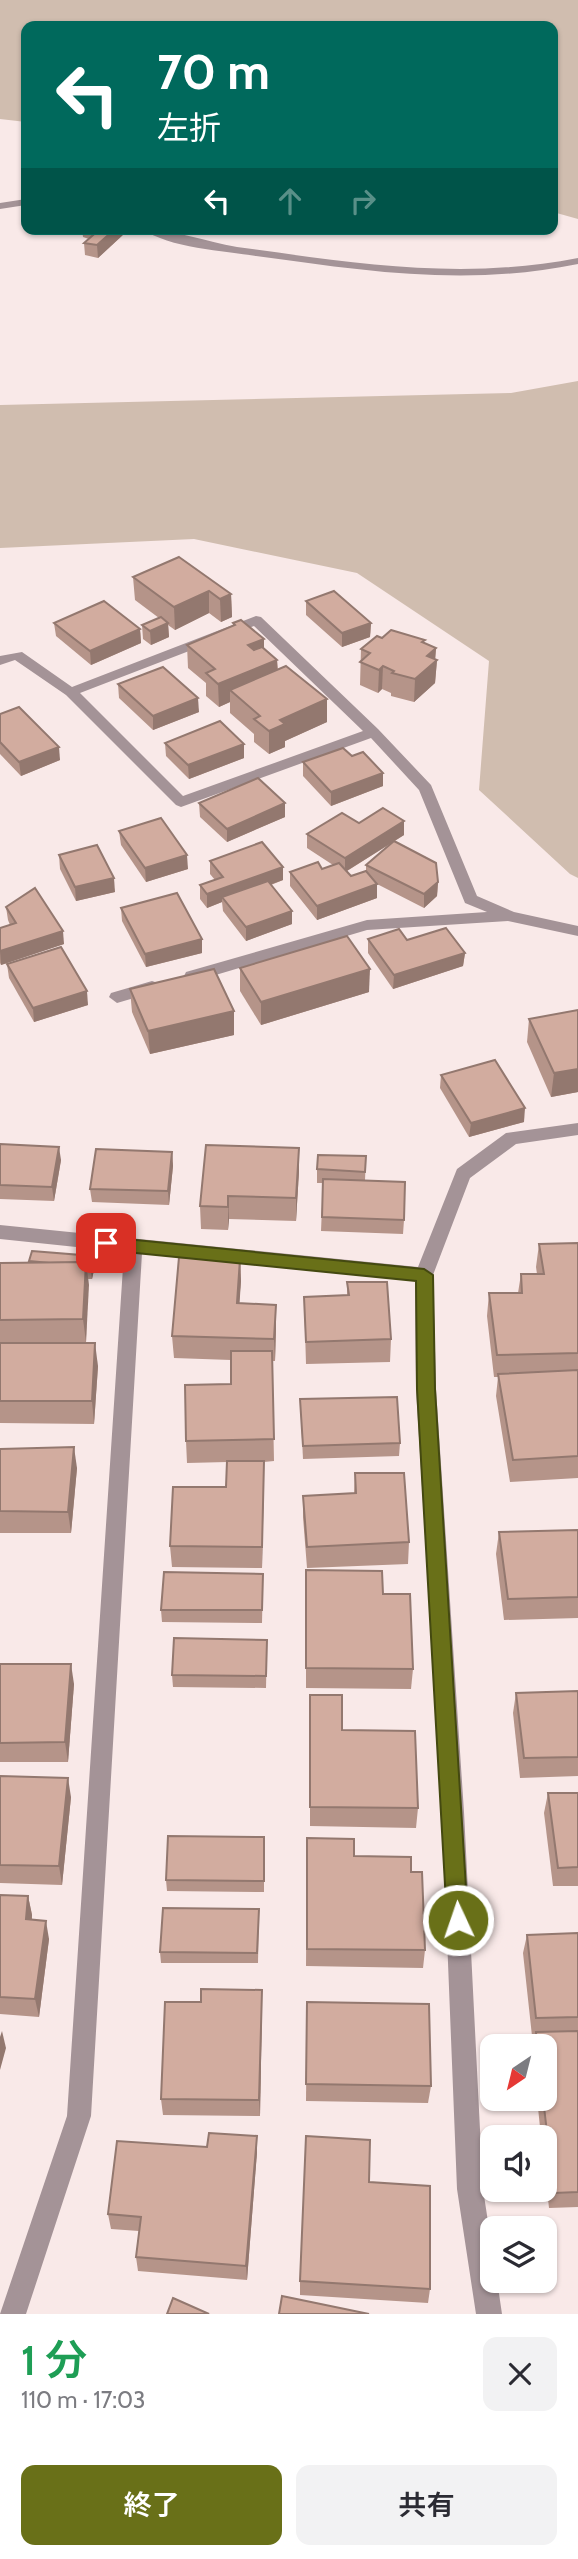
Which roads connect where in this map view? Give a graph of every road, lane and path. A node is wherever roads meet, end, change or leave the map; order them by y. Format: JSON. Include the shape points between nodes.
{"nodes":[{"id":1,"x":21,"y":203,"type":"edge"},
{"id":2,"x":0,"y":206,"type":"edge"},
{"id":3,"x":162,"y":235,"type":"edge"},
{"id":4,"x":578,"y":261,"type":"edge"},
{"id":5,"x":0,"y":661,"type":"edge"},
{"id":6,"x":71,"y":692,"type":"junction"},
{"id":7,"x":373,"y":732,"type":"junction"},
{"id":8,"x":510,"y":916,"type":"junction"},
{"id":9,"x":578,"y":931,"type":"edge"},
{"id":10,"x":117,"y":997,"type":"dead end"},
{"id":11,"x":578,"y":1129,"type":"edge"},
{"id":12,"x":0,"y":1232,"type":"edge"},
{"id":13,"x":133,"y":1246,"type":"junction"},
{"id":14,"x":424,"y":1275,"type":"junction"},
{"id":15,"x":13,"y":2314,"type":"edge"},
{"id":16,"x":489,"y":2314,"type":"edge"}],
"edges":[{"from":1,"to":2,"type":"street"},
{"from":3,"to":4,"type":"street","via":[[396,274],[506,272]]},
{"from":5,"to":6,"type":"street","via":[[17,655]]},
{"from":6,"to":7,"type":"street","via":[[181,802]]},
{"from":6,"to":7,"type":"street","via":[[256,620]]},
{"from":7,"to":8,"type":"street","via":[[426,788],[471,899]]},
{"from":8,"to":9,"type":"street"},
{"from":8,"to":10,"type":"street","via":[[367,925]]},
{"from":11,"to":14,"type":"street","via":[[512,1138],[463,1174]]},
{"from":12,"to":13,"type":"street"},
{"from":13,"to":14,"type":"street"},
{"from":13,"to":15,"type":"street","via":[[79,2116]]},
{"from":14,"to":16,"type":"street","via":[[426,1389],[453,1812],[470,2189]]}]}
